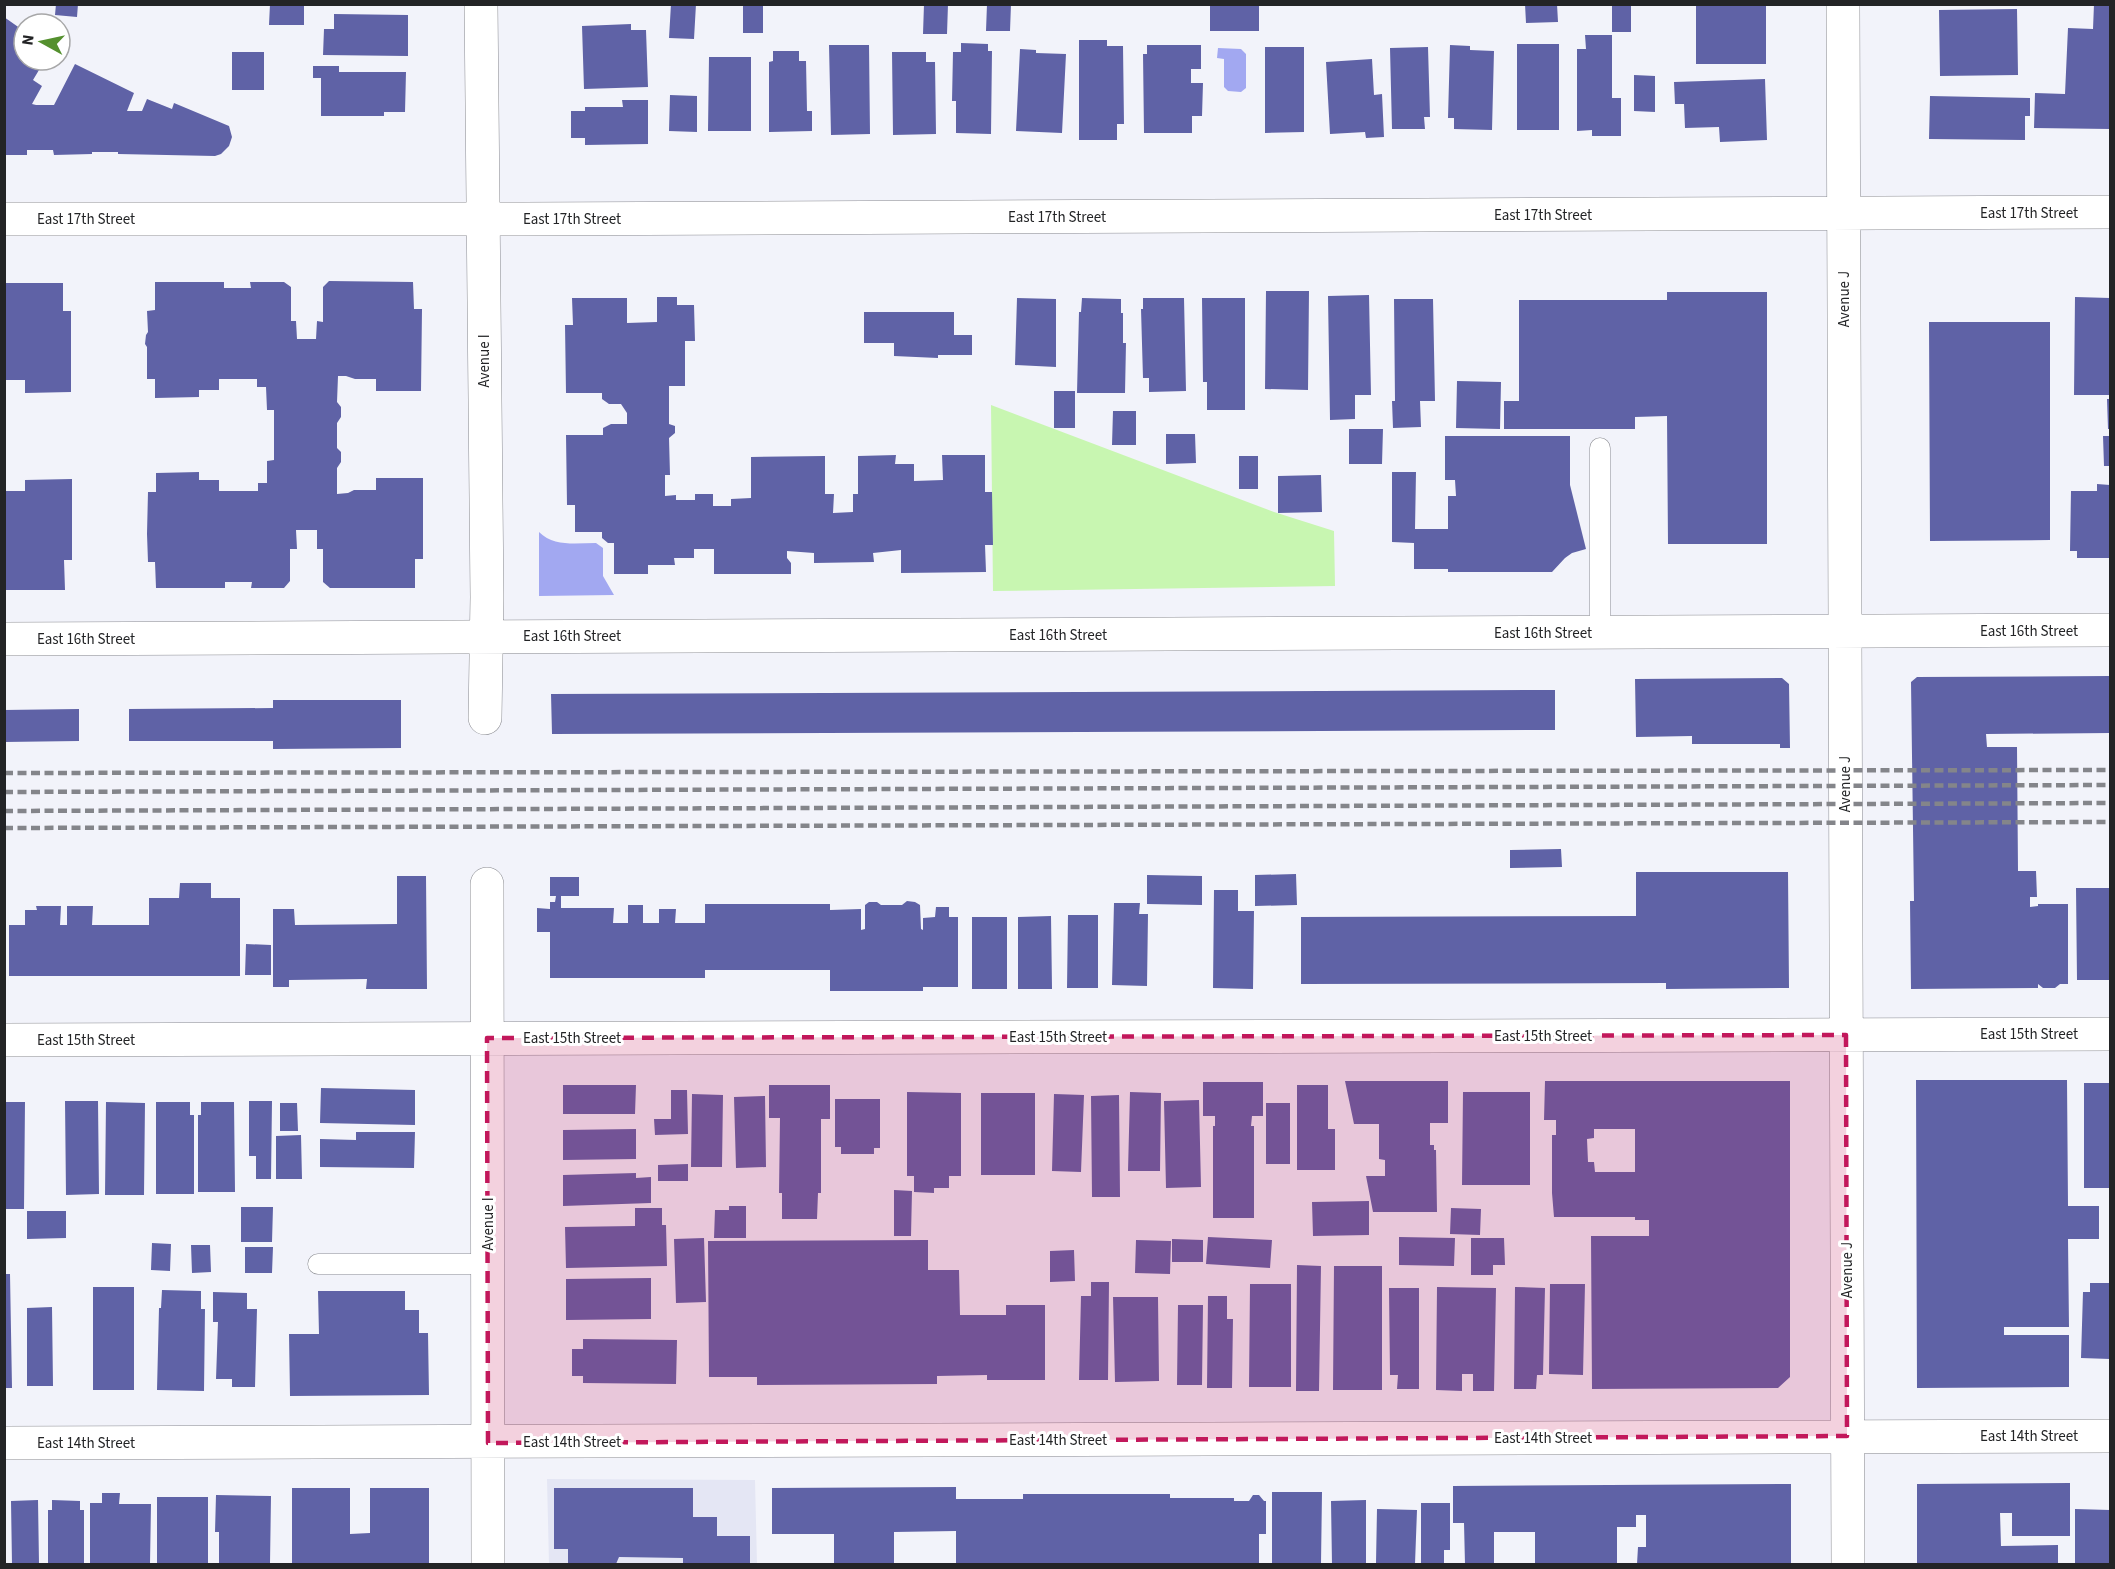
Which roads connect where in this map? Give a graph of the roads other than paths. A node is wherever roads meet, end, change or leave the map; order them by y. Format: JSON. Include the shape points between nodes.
{"nodes":[{"id":1,"x":481,"y":4,"type":"edge"},
{"id":2,"x":1843,"y":4,"type":"edge"},
{"id":3,"x":2110,"y":212,"type":"edge"},
{"id":4,"x":1844,"y":214,"type":"junction"},
{"id":5,"x":483,"y":218,"type":"junction"},
{"id":6,"x":4,"y":219,"type":"edge"},
{"id":7,"x":1600,"y":448,"type":"dead end"},
{"id":8,"x":2110,"y":630,"type":"edge"},
{"id":9,"x":1845,"y":632,"type":"junction"},
{"id":10,"x":1600,"y":633,"type":"junction"},
{"id":11,"x":487,"y":637,"type":"junction"},
{"id":12,"x":4,"y":639,"type":"edge"},
{"id":13,"x":486,"y":718,"type":"dead end"},
{"id":14,"x":487,"y":884,"type":"dead end"},
{"id":15,"x":2110,"y":1034,"type":"edge"},
{"id":16,"x":1846,"y":1035,"type":"junction"},
{"id":17,"x":487,"y":1038,"type":"junction"},
{"id":18,"x":4,"y":1040,"type":"edge"},
{"id":19,"x":318,"y":1264,"type":"dead end"},
{"id":20,"x":488,"y":1264,"type":"junction"},
{"id":21,"x":1848,"y":1436,"type":"junction"},
{"id":22,"x":2110,"y":1436,"type":"edge"},
{"id":23,"x":4,"y":1443,"type":"edge"},
{"id":24,"x":488,"y":1443,"type":"junction"},
{"id":25,"x":488,"y":1564,"type":"edge"},
{"id":26,"x":1848,"y":1564,"type":"edge"}],
"edges":[{"from":1,"to":5,"type":"street","name":"Avenue I"},
{"from":2,"to":4,"type":"street","name":"Avenue J"},
{"from":3,"to":4,"type":"street","name":"East 17th Street"},
{"from":4,"to":5,"type":"street","name":"East 17th Street"},
{"from":4,"to":9,"type":"street","name":"Avenue J"},
{"from":5,"to":6,"type":"street","name":"East 17th Street"},
{"from":5,"to":11,"type":"street","name":"Avenue I"},
{"from":7,"to":10,"type":"lane"},
{"from":8,"to":9,"type":"street","name":"East 16th Street"},
{"from":9,"to":10,"type":"street","name":"East 16th Street"},
{"from":9,"to":16,"type":"street","name":"Avenue J"},
{"from":10,"to":11,"type":"street","name":"East 16th Street"},
{"from":11,"to":12,"type":"street","name":"East 16th Street"},
{"from":11,"to":13,"type":"street","name":"Avenue I"},
{"from":14,"to":17,"type":"street","name":"Avenue I"},
{"from":15,"to":16,"type":"street","name":"East 15th Street"},
{"from":16,"to":17,"type":"street","name":"East 15th Street"},
{"from":16,"to":21,"type":"street","name":"Avenue J"},
{"from":17,"to":18,"type":"street","name":"East 15th Street"},
{"from":17,"to":20,"type":"street","name":"Avenue I"},
{"from":19,"to":20,"type":"lane"},
{"from":20,"to":24,"type":"street","name":"Avenue I"},
{"from":21,"to":22,"type":"street","name":"East 14th Street"},
{"from":21,"to":24,"type":"street","name":"East 14th Street"},
{"from":21,"to":26,"type":"street","name":"Avenue J"},
{"from":23,"to":24,"type":"street","name":"East 14th Street"},
{"from":24,"to":25,"type":"street","name":"Avenue I"}]}
